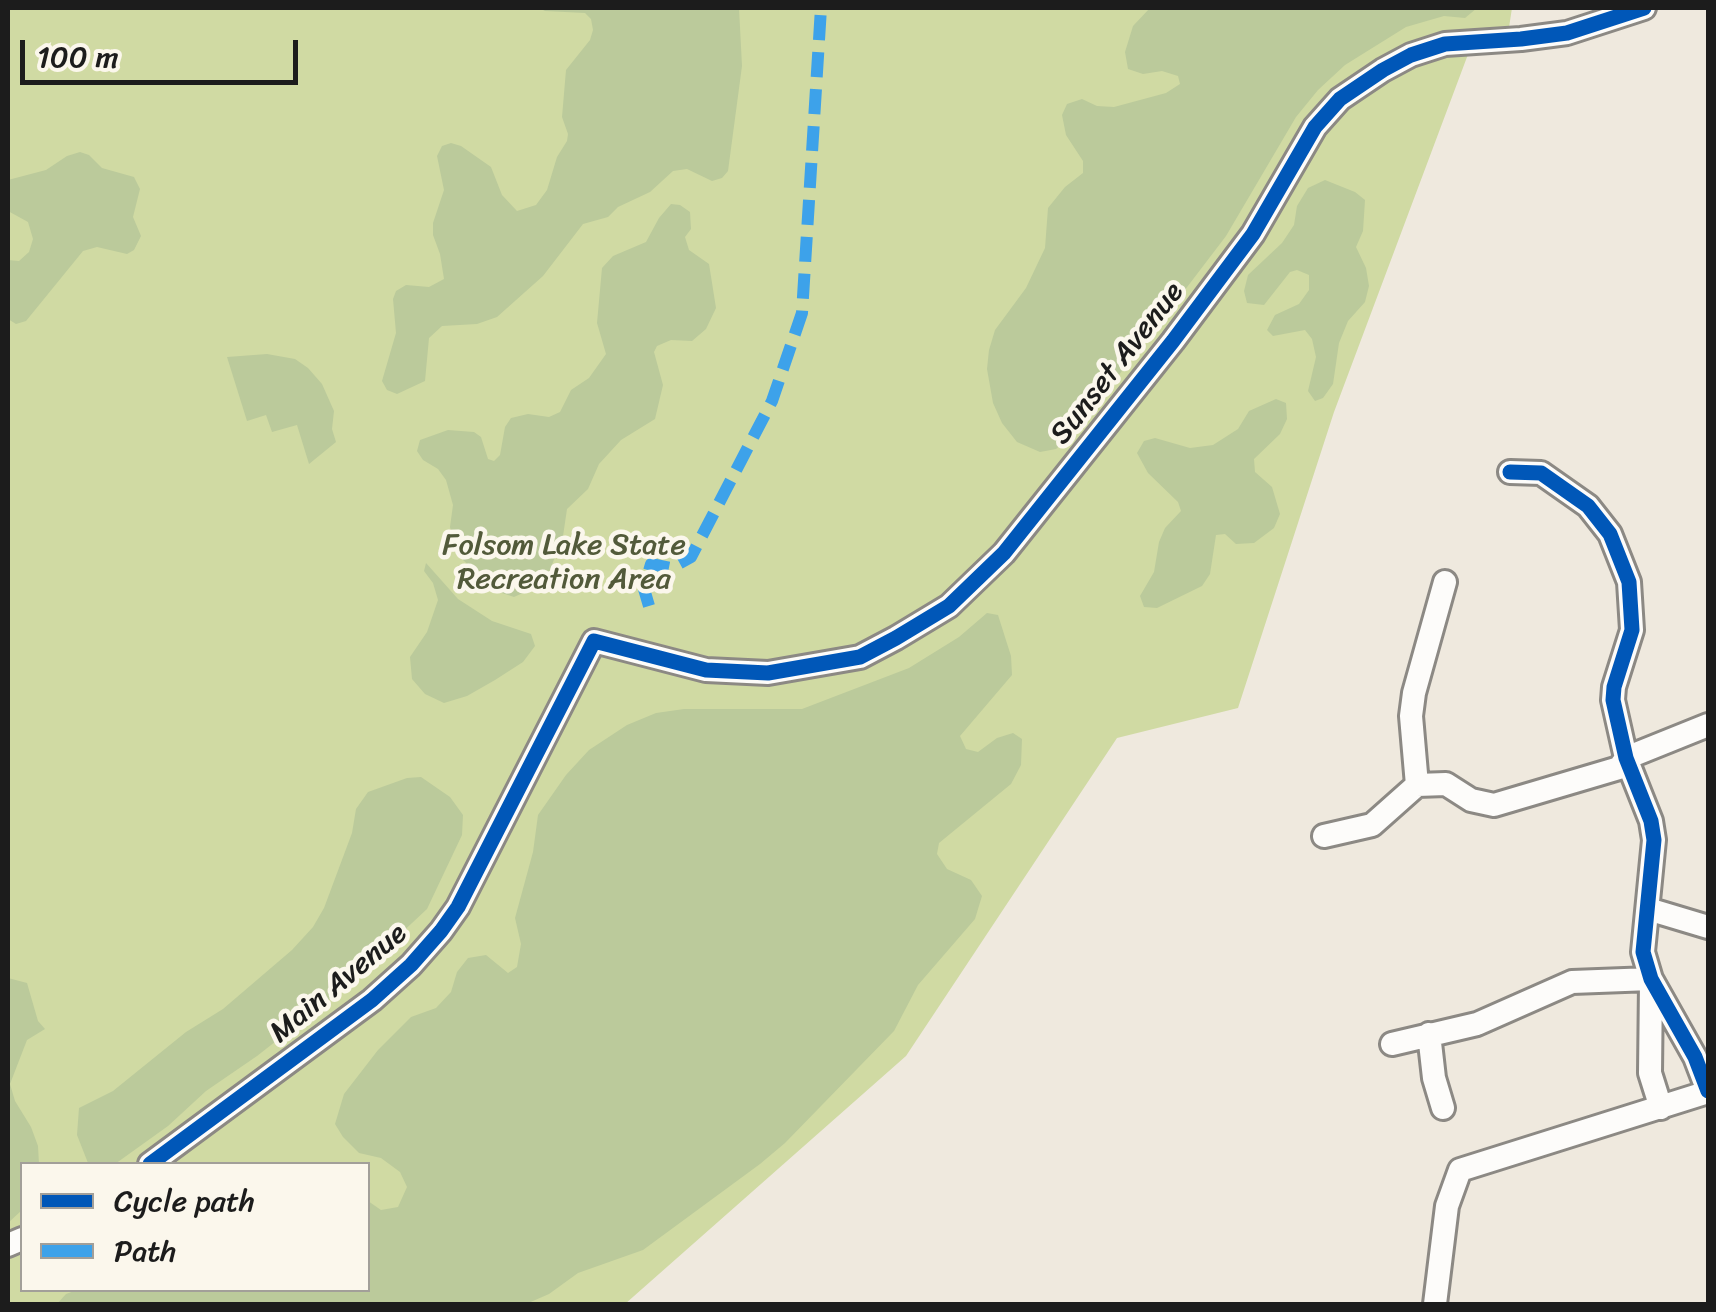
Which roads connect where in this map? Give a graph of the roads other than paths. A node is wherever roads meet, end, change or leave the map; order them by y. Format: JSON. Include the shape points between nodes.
{"nodes":[{"id":1,"x":1644,"y":8,"type":"edge"},
{"id":2,"x":1510,"y":472,"type":"dead end"},
{"id":3,"x":1445,"y":582,"type":"dead end"},
{"id":4,"x":594,"y":640,"type":"joint"},
{"id":5,"x":1708,"y":725,"type":"edge"},
{"id":6,"x":1626,"y":758,"type":"junction"},
{"id":7,"x":1417,"y":785,"type":"junction"},
{"id":8,"x":1324,"y":836,"type":"dead end"},
{"id":9,"x":1648,"y":909,"type":"junction"},
{"id":10,"x":1708,"y":928,"type":"edge"},
{"id":11,"x":1651,"y":980,"type":"junction"},
{"id":12,"x":1429,"y":1034,"type":"junction"},
{"id":13,"x":1392,"y":1044,"type":"dead end"},
{"id":14,"x":1708,"y":1092,"type":"edge"},
{"id":15,"x":1443,"y":1108,"type":"dead end"},
{"id":16,"x":1661,"y":1108,"type":"junction"},
{"id":17,"x":153,"y":1162,"type":"edge"},
{"id":18,"x":1435,"y":1304,"type":"edge"}],
"edges":[{"from":1,"to":4,"type":"street","name":"Sunset Avenue","via":[[1567,32],[1445,44],[1411,55],[1340,99],[1315,127],[1253,234],[1208,295],[1004,553],[949,606],[896,638],[860,657],[768,673],[706,670]]},
{"from":2,"to":6,"type":"street","via":[[1556,482],[1610,534],[1632,602],[1632,630],[1613,700]]},
{"from":3,"to":7,"type":"street","via":[[1414,693]]},
{"from":4,"to":17,"type":"street","name":"Main Avenue","via":[[458,907],[423,952],[372,1000]]},
{"from":5,"to":6,"type":"street"},
{"from":6,"to":7,"type":"street","via":[[1619,768],[1494,805],[1446,784]]},
{"from":6,"to":9,"type":"street","via":[[1654,840]]},
{"from":7,"to":8,"type":"street","via":[[1372,825]]},
{"from":9,"to":10,"type":"street"},
{"from":9,"to":11,"type":"street","via":[[1643,952]]},
{"from":11,"to":12,"type":"street","via":[[1572,982],[1477,1024]]},
{"from":11,"to":14,"type":"street"},
{"from":11,"to":16,"type":"street","via":[[1650,1073]]},
{"from":12,"to":13,"type":"street"},
{"from":12,"to":15,"type":"street"},
{"from":14,"to":16,"type":"street"},
{"from":16,"to":18,"type":"street","via":[[1460,1170],[1443,1232]]}]}
